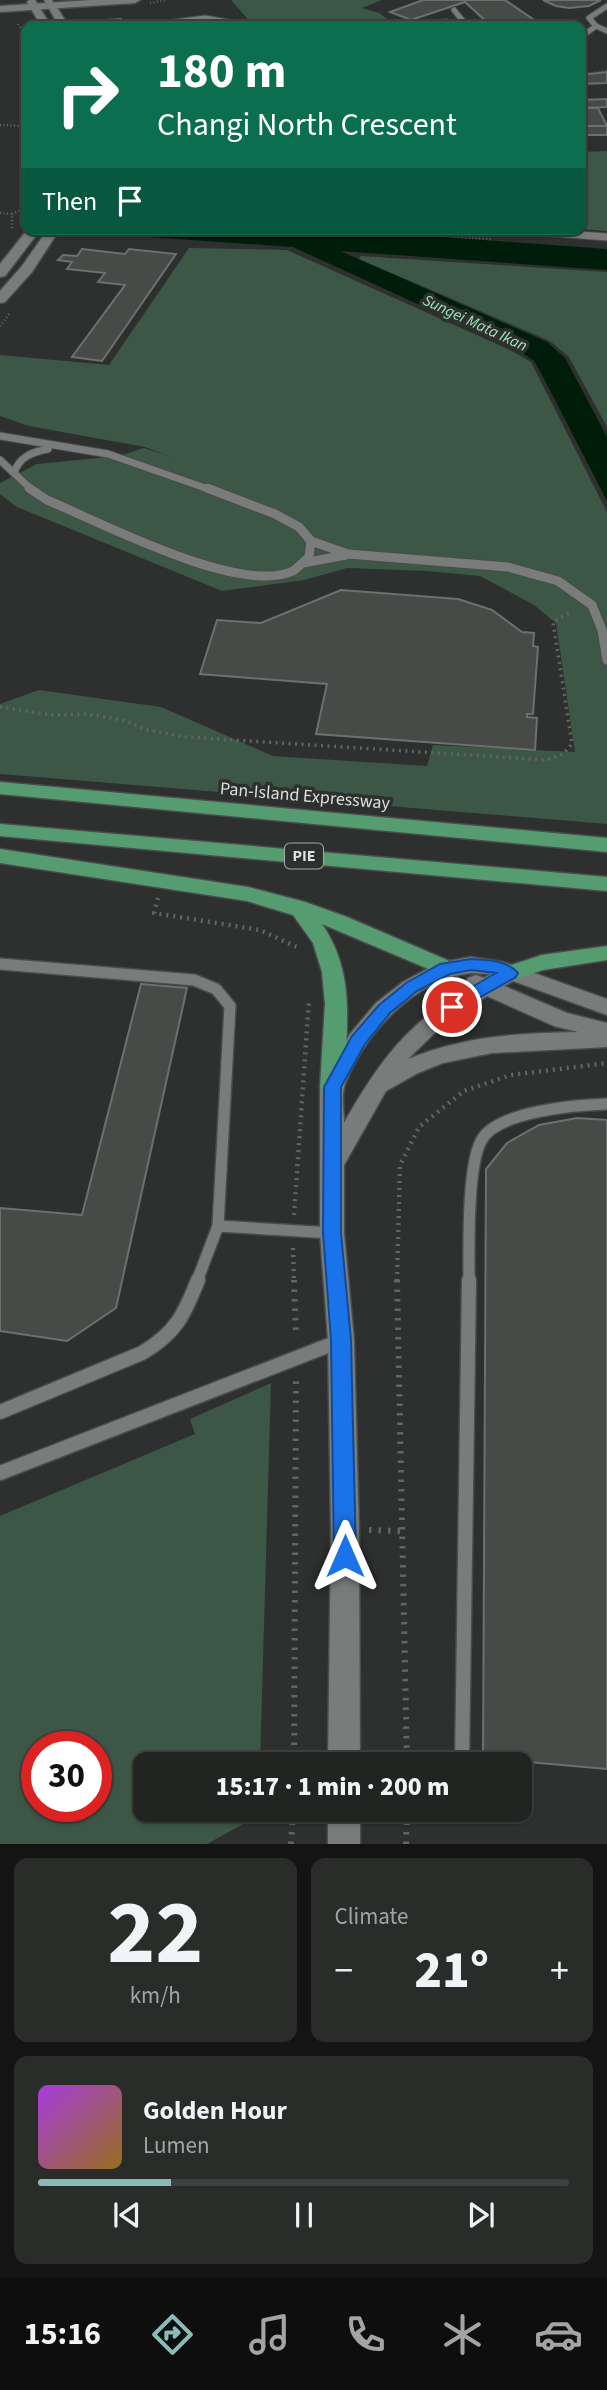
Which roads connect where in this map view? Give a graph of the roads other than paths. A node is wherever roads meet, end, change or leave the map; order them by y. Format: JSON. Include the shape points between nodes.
{"nodes":[{"id":1,"x":62,"y":0,"type":"edge"},
{"id":2,"x":135,"y":0,"type":"edge"},
{"id":3,"x":0,"y":3,"type":"edge"},
{"id":4,"x":33,"y":3,"type":"edge"},
{"id":5,"x":49,"y":3,"type":"edge"},
{"id":6,"x":103,"y":4,"type":"junction"},
{"id":7,"x":607,"y":6,"type":"edge"},
{"id":8,"x":0,"y":10,"type":"edge"},
{"id":9,"x":454,"y":10,"type":"dead end"},
{"id":10,"x":36,"y":21,"type":"edge"},
{"id":11,"x":42,"y":21,"type":"edge"},
{"id":12,"x":60,"y":21,"type":"edge"},
{"id":13,"x":66,"y":21,"type":"edge"},
{"id":14,"x":186,"y":21,"type":"edge"},
{"id":15,"x":224,"y":21,"type":"edge"},
{"id":16,"x":463,"y":21,"type":"edge"},
{"id":17,"x":596,"y":26,"type":"junction"},
{"id":18,"x":607,"y":31,"type":"edge"},
{"id":19,"x":586,"y":33,"type":"edge"},
{"id":20,"x":30,"y":235,"type":"edge"},
{"id":21,"x":50,"y":235,"type":"edge"},
{"id":22,"x":586,"y":235,"type":"edge"},
{"id":23,"x":607,"y":237,"type":"edge"},
{"id":24,"x":0,"y":273,"type":"edge"},
{"id":25,"x":0,"y":299,"type":"edge"},
{"id":26,"x":0,"y":436,"type":"edge"},
{"id":27,"x":59,"y":448,"type":"junction"},
{"id":28,"x":0,"y":460,"type":"edge"},
{"id":29,"x":14,"y":473,"type":"junction"},
{"id":30,"x":311,"y":541,"type":"junction"},
{"id":31,"x":348,"y":554,"type":"junction"},
{"id":32,"x":302,"y":564,"type":"junction"},
{"id":33,"x":607,"y":660,"type":"edge"},
{"id":34,"x":0,"y":788,"type":"edge"},
{"id":35,"x":0,"y":830,"type":"edge"},
{"id":36,"x":607,"y":845,"type":"edge"},
{"id":37,"x":0,"y":856,"type":"edge"},
{"id":38,"x":607,"y":884,"type":"edge"},
{"id":39,"x":298,"y":907,"type":"junction"},
{"id":40,"x":607,"y":953,"type":"edge"},
{"id":41,"x":0,"y":964,"type":"edge"},
{"id":42,"x":446,"y":968,"type":"junction"},
{"id":43,"x":510,"y":973,"type":"junction"},
{"id":44,"x":485,"y":987,"type":"junction"},
{"id":45,"x":607,"y":1007,"type":"edge"},
{"id":46,"x":607,"y":1031,"type":"edge"},
{"id":47,"x":607,"y":1039,"type":"edge"},
{"id":48,"x":332,"y":1087,"type":"junction"},
{"id":49,"x":376,"y":1091,"type":"junction"},
{"id":50,"x":607,"y":1104,"type":"edge"},
{"id":51,"x":334,"y":1161,"type":"junction"},
{"id":52,"x":218,"y":1226,"type":"junction"},
{"id":53,"x":332,"y":1233,"type":"junction"},
{"id":54,"x":341,"y":1340,"type":"junction"},
{"id":55,"x":0,"y":1412,"type":"edge"},
{"id":56,"x":0,"y":1473,"type":"edge"},
{"id":57,"x":344,"y":1752,"type":"edge"},
{"id":58,"x":462,"y":1752,"type":"edge"},
{"id":59,"x":344,"y":1822,"type":"edge"},
{"id":60,"x":344,"y":1844,"type":"edge"}],
"edges":[{"from":1,"to":5,"type":"street"},
{"from":2,"to":6,"type":"street"},
{"from":3,"to":4,"type":"street"},
{"from":4,"to":5,"type":"street"},
{"from":4,"to":8,"type":"street"},
{"from":4,"to":11,"type":"street"},
{"from":5,"to":6,"type":"street"},
{"from":5,"to":12,"type":"street"},
{"from":6,"to":13,"type":"street","via":[[76,12]]},
{"from":7,"to":17,"type":"lane","via":[[589,18]]},
{"from":8,"to":10,"type":"street"},
{"from":9,"to":16,"type":"lane"},
{"from":14,"to":15,"type":"lane"},
{"from":17,"to":18,"type":"lane"},
{"from":17,"to":19,"type":"lane"},
{"from":20,"to":24,"type":"street"},
{"from":21,"to":25,"type":"street"},
{"from":22,"to":23,"type":"lane"},
{"from":26,"to":27,"type":"lane"},
{"from":27,"to":29,"type":"lane","via":[[22,458]]},
{"from":27,"to":30,"type":"lane","via":[[108,454],[212,489],[275,514],[299,527]]},
{"from":28,"to":29,"type":"lane"},
{"from":29,"to":32,"type":"lane","via":[[47,500],[189,560],[253,576],[293,571]]},
{"from":30,"to":31,"type":"lane"},
{"from":30,"to":32,"type":"lane","via":[[309,557]]},
{"from":31,"to":32,"type":"lane"},
{"from":31,"to":33,"type":"lane","via":[[508,567],[558,581],[593,605]]},
{"from":34,"to":36,"type":"highway","name":"Pan-Island Expressway","number":"PIE"},
{"from":35,"to":38,"type":"highway","number":"PIE"},
{"from":37,"to":39,"type":"highway","via":[[248,894]]},
{"from":39,"to":42,"type":"highway"},
{"from":39,"to":48,"type":"highway","via":[[318,932],[335,982]]},
{"from":40,"to":43,"type":"highway"},
{"from":41,"to":52,"type":"lane","via":[[194,980],[216,989],[230,1006]]},
{"from":42,"to":43,"type":"street","via":[[483,965]]},
{"from":42,"to":44,"type":"street"},
{"from":42,"to":48,"type":"street","via":[[384,1009],[358,1040]]},
{"from":43,"to":44,"type":"street"},
{"from":43,"to":45,"type":"street"},
{"from":44,"to":46,"type":"street","via":[[562,1020]]},
{"from":44,"to":49,"type":"street","via":[[412,1040]]},
{"from":47,"to":49,"type":"street","via":[[446,1051],[417,1062]]},
{"from":48,"to":51,"type":"street"},
{"from":49,"to":51,"type":"street"},
{"from":50,"to":58,"type":"lane","via":[[583,1103],[497,1125],[481,1140],[470,1209]]},
{"from":51,"to":53,"type":"street"},
{"from":52,"to":53,"type":"lane"},
{"from":52,"to":55,"type":"lane","via":[[186,1311],[161,1342]]},
{"from":53,"to":54,"type":"street"},
{"from":54,"to":56,"type":"lane"},
{"from":54,"to":57,"type":"street"},
{"from":59,"to":60,"type":"street"}]}
